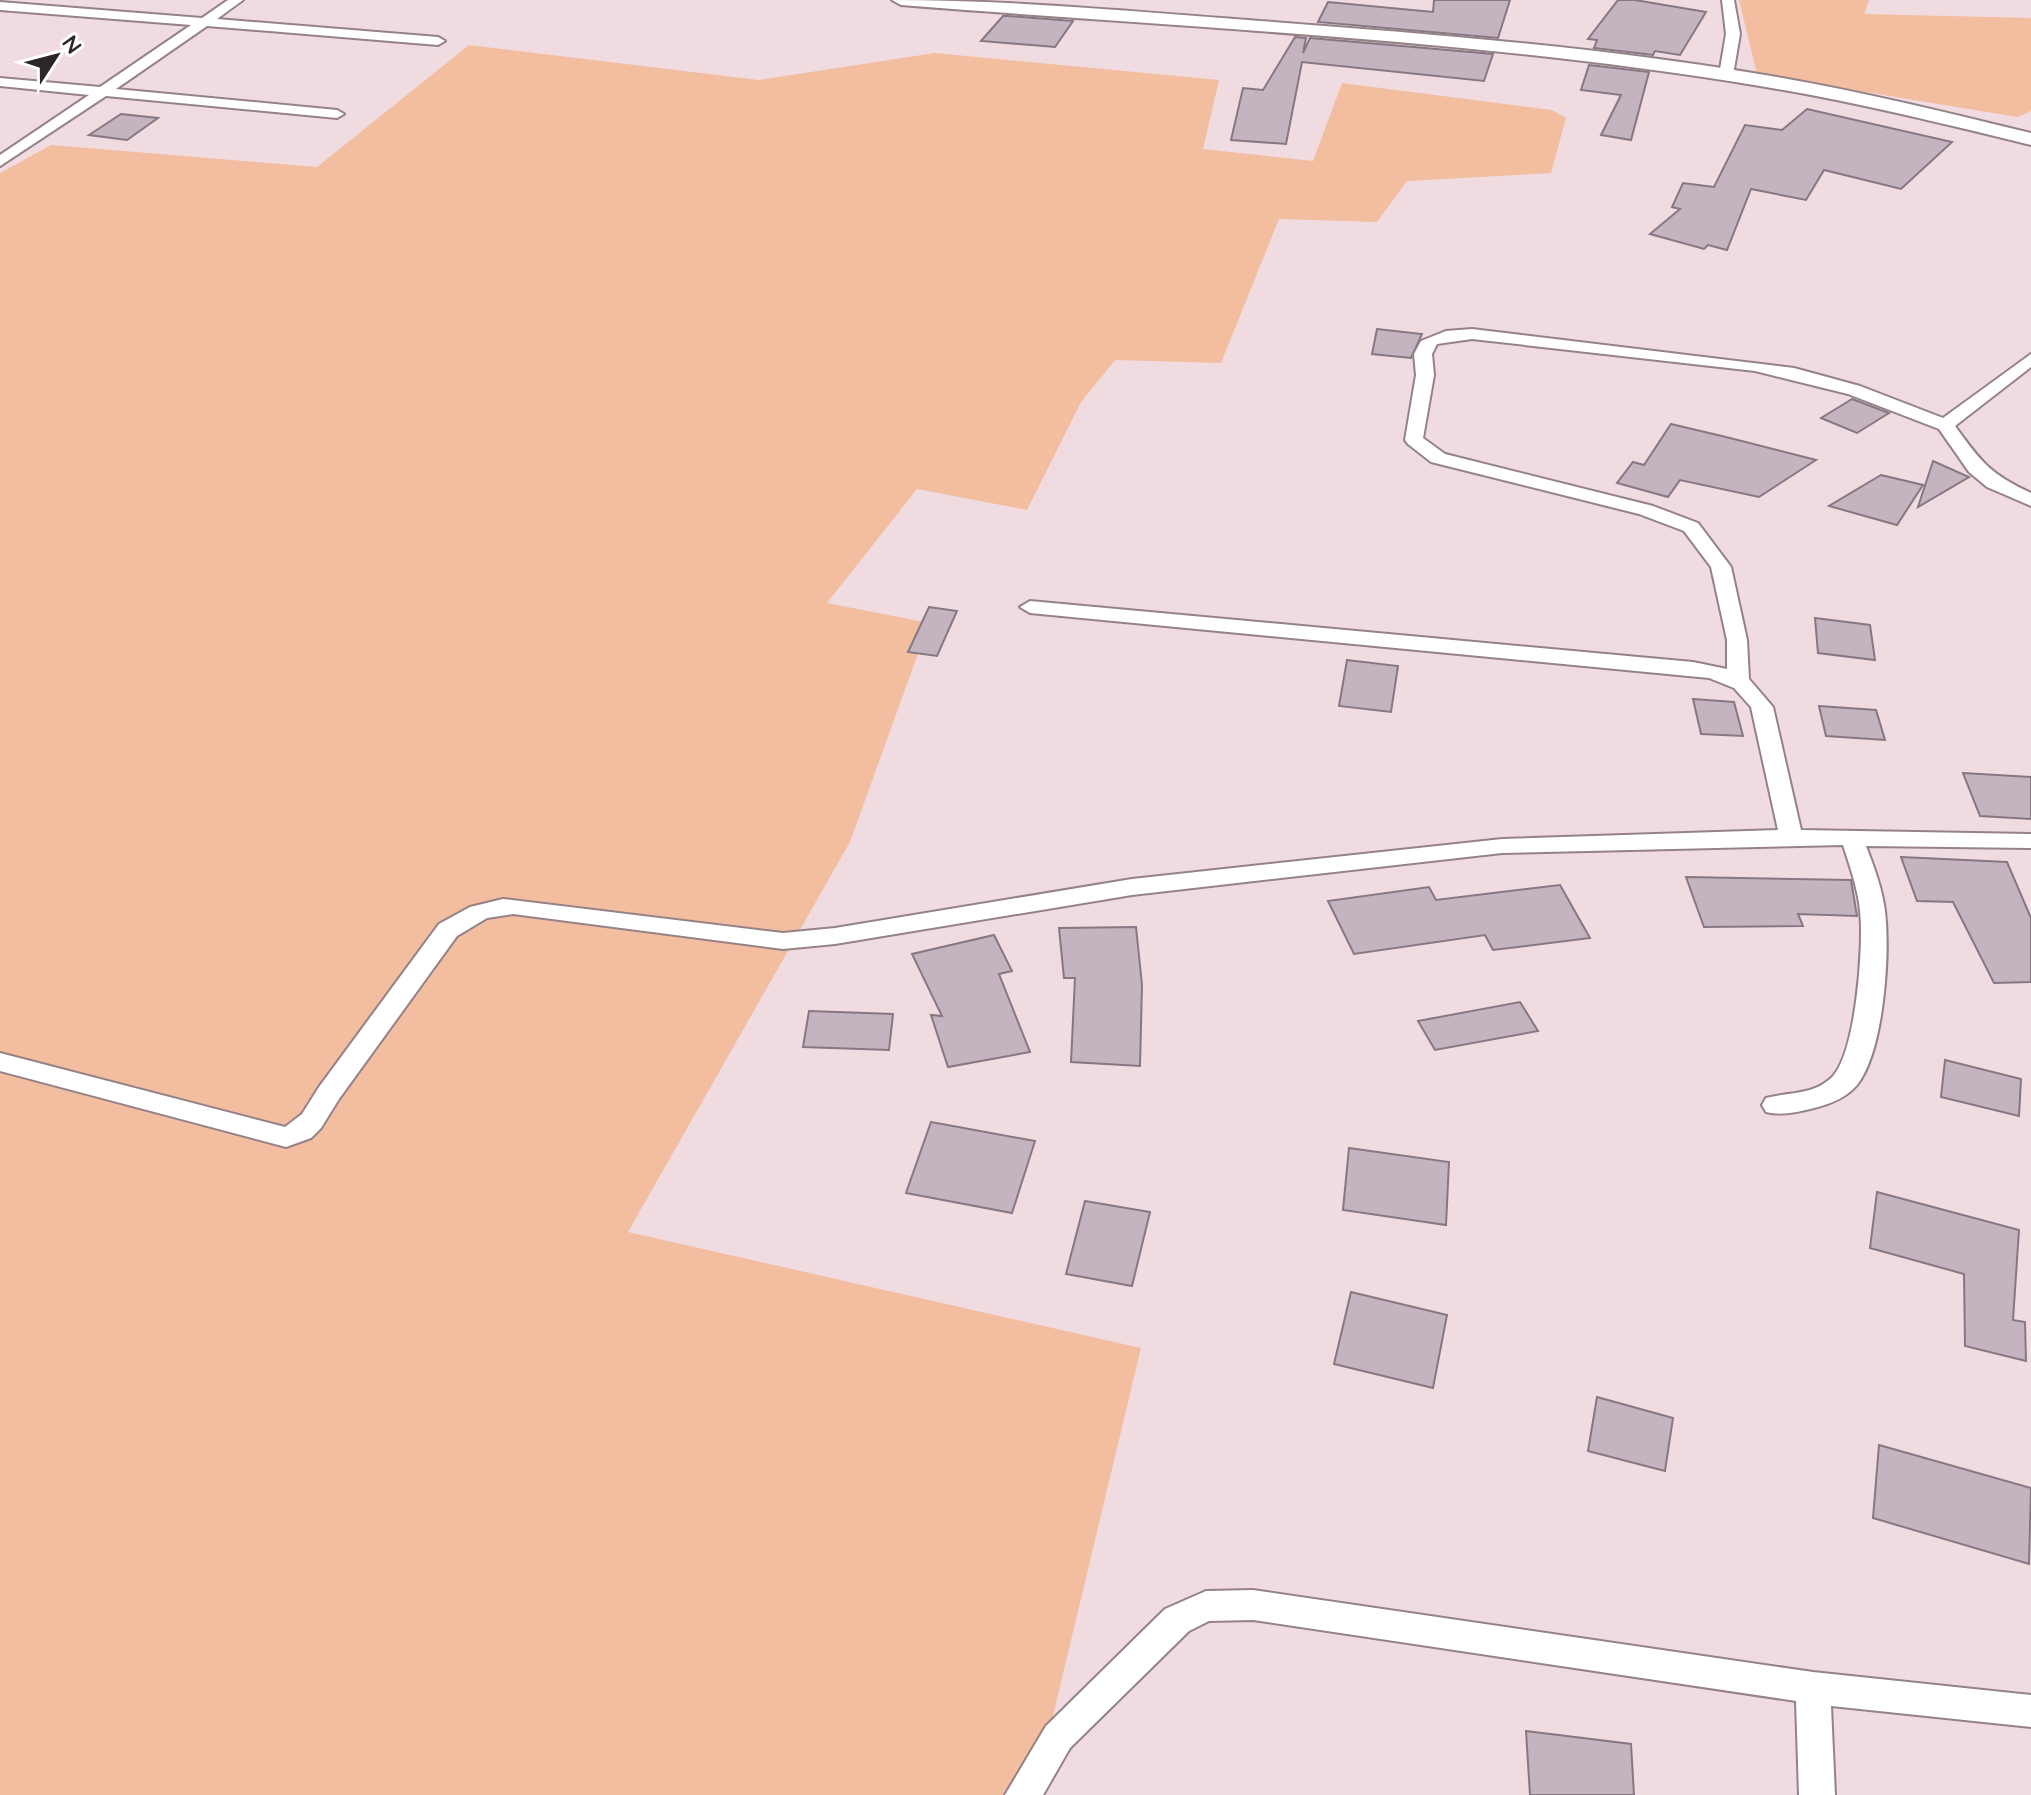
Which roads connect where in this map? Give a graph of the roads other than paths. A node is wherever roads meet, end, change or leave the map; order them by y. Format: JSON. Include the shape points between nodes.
{"nodes":[{"id":1,"x":237,"y":0,"type":"edge"},
{"id":2,"x":901,"y":0,"type":"edge"},
{"id":3,"x":1727,"y":0,"type":"edge"},
{"id":4,"x":0,"y":6,"type":"edge"},
{"id":5,"x":203,"y":24,"type":"junction"},
{"id":6,"x":438,"y":41,"type":"dead end"},
{"id":7,"x":1726,"y":75,"type":"junction"},
{"id":8,"x":0,"y":82,"type":"edge"},
{"id":9,"x":99,"y":93,"type":"junction"},
{"id":10,"x":337,"y":114,"type":"dead end"},
{"id":11,"x":2031,"y":139,"type":"edge"},
{"id":12,"x":0,"y":162,"type":"edge"},
{"id":13,"x":2031,"y":359,"type":"edge"},
{"id":14,"x":1945,"y":425,"type":"junction"},
{"id":15,"x":2031,"y":500,"type":"edge"},
{"id":16,"x":1030,"y":607,"type":"dead end"},
{"id":17,"x":1738,"y":680,"type":"junction"},
{"id":18,"x":1791,"y":837,"type":"junction"},
{"id":19,"x":1852,"y":838,"type":"junction"},
{"id":20,"x":2031,"y":841,"type":"edge"},
{"id":21,"x":0,"y":1062,"type":"edge"},
{"id":22,"x":1775,"y":1105,"type":"dead end"},
{"id":23,"x":1813,"y":1688,"type":"junction"},
{"id":24,"x":2031,"y":1711,"type":"edge"},
{"id":25,"x":1023,"y":1795,"type":"edge"},
{"id":26,"x":1817,"y":1795,"type":"edge"}],
"edges":[{"from":1,"to":5,"type":"street"},
{"from":2,"to":7,"type":"main road","via":[[1435,42]]},
{"from":3,"to":7,"type":"street","via":[[1733,34]]},
{"from":4,"to":5,"type":"street"},
{"from":5,"to":6,"type":"street"},
{"from":5,"to":9,"type":"street"},
{"from":7,"to":11,"type":"main road"},
{"from":8,"to":9,"type":"street"},
{"from":9,"to":10,"type":"street"},
{"from":9,"to":12,"type":"street"},
{"from":13,"to":14,"type":"street"},
{"from":14,"to":15,"type":"street","via":[[1976,468]]},
{"from":14,"to":17,"type":"street","via":[[1854,390],[1755,366],[1472,334],[1430,341],[1423,354],[1425,375],[1414,440],[1438,458],[1646,510],[1691,527],[1721,567],[1737,640]]},
{"from":16,"to":17,"type":"street","via":[[1693,668]]},
{"from":17,"to":18,"type":"street","via":[[1762,707]]},
{"from":18,"to":19,"type":"street"},
{"from":18,"to":21,"type":"street","via":[[1502,846],[1132,887],[783,941],[494,907],[472,913],[448,930],[328,1094],[314,1122],[286,1137]]},
{"from":19,"to":20,"type":"street"},
{"from":19,"to":22,"type":"street","via":[[1874,919],[1868,1006],[1855,1063],[1829,1093],[1807,1102]]},
{"from":23,"to":24,"type":"street"},
{"from":23,"to":25,"type":"street","via":[[1253,1605],[1206,1606],[1177,1620],[1146,1646],[1058,1737]]},
{"from":23,"to":26,"type":"street"}]}
